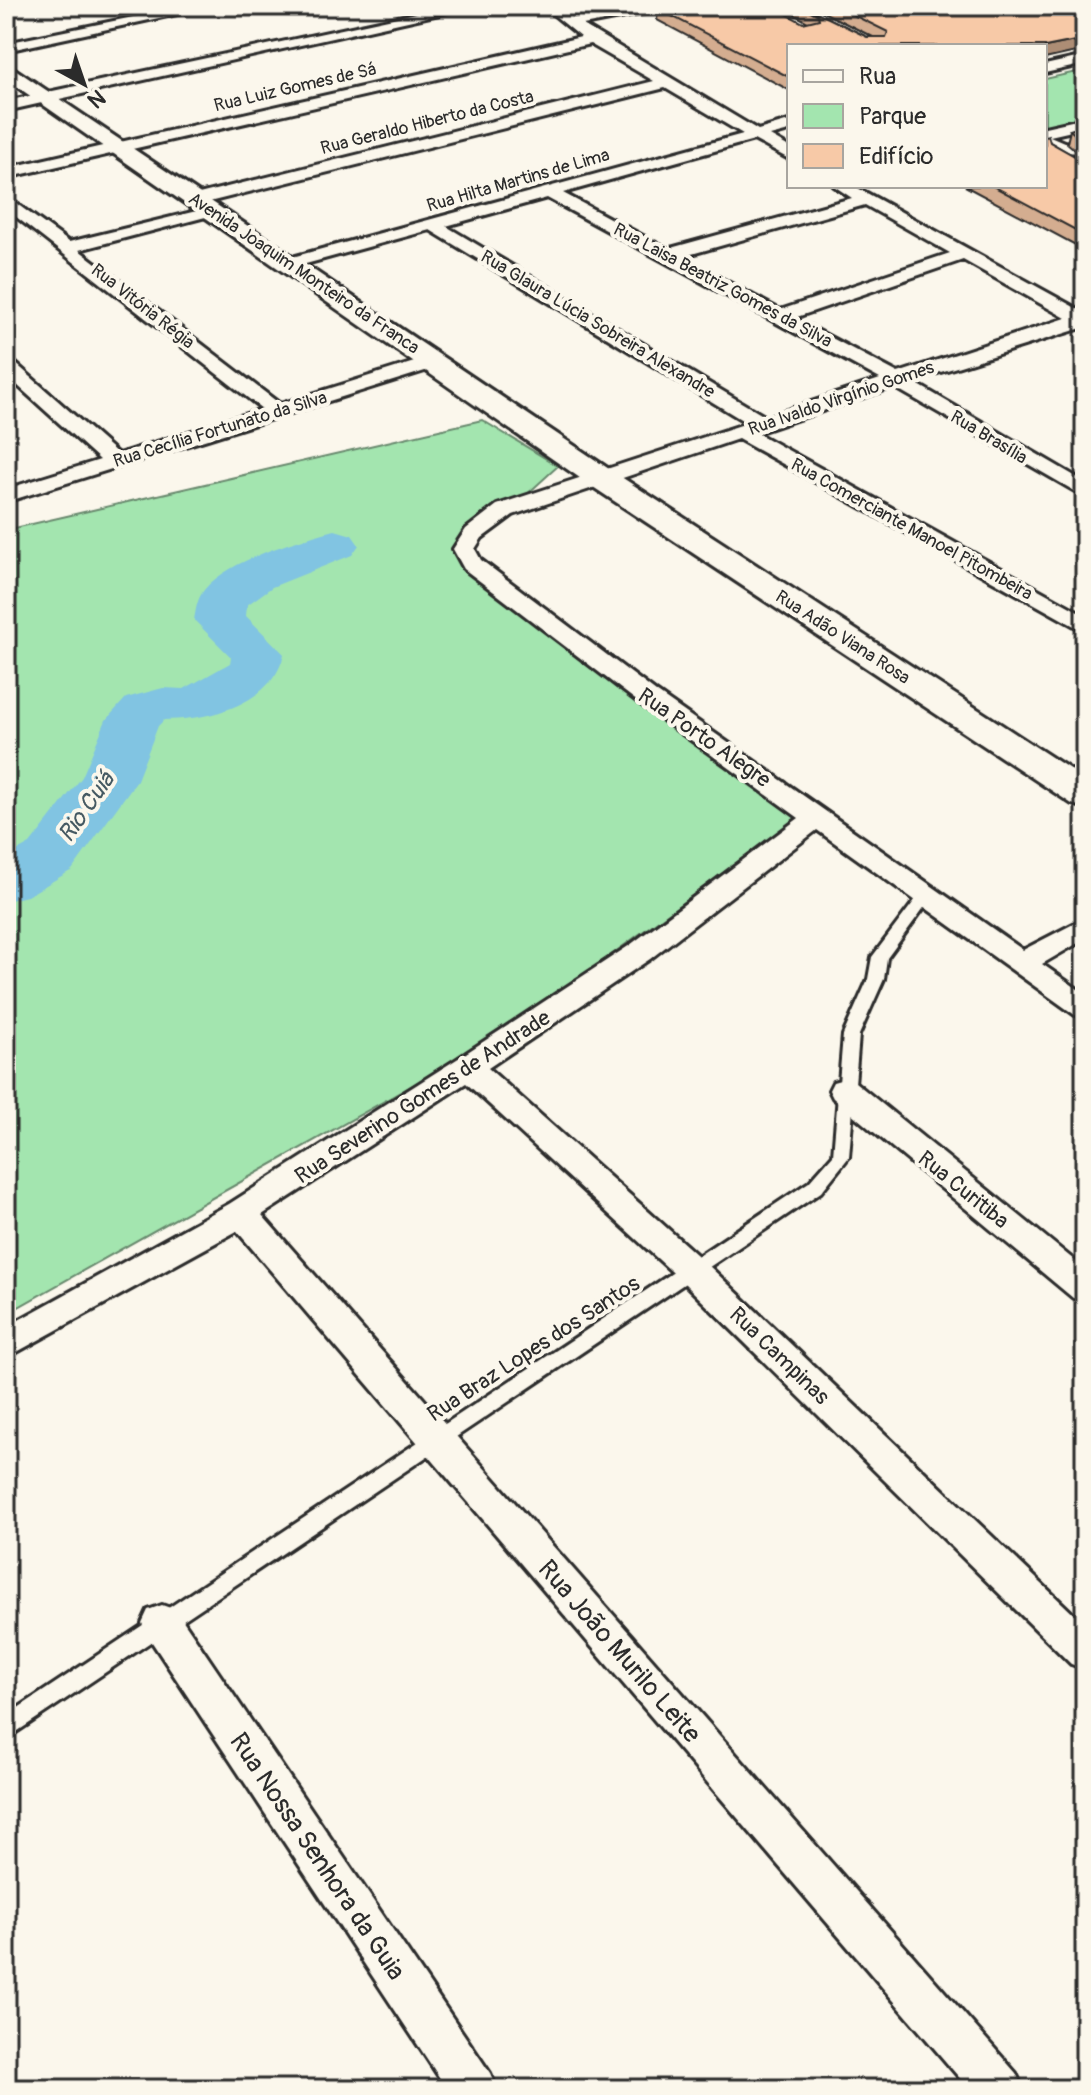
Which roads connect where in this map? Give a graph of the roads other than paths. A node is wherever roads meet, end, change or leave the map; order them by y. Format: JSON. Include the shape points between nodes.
{"nodes":[{"id":1,"x":207,"y":6,"type":"edge"},
{"id":2,"x":468,"y":6,"type":"edge"},
{"id":3,"x":550,"y":6,"type":"edge"},
{"id":4,"x":674,"y":6,"type":"edge"},
{"id":5,"x":571,"y":23,"type":"junction"},
{"id":6,"x":592,"y":39,"type":"junction"},
{"id":7,"x":6,"y":47,"type":"edge"},
{"id":8,"x":1085,"y":60,"type":"edge"},
{"id":9,"x":6,"y":69,"type":"edge"},
{"id":10,"x":1047,"y":69,"type":"edge"},
{"id":11,"x":666,"y":83,"type":"junction"},
{"id":12,"x":47,"y":97,"type":"junction"},
{"id":13,"x":6,"y":106,"type":"edge"},
{"id":14,"x":1085,"y":123,"type":"edge"},
{"id":15,"x":787,"y":126,"type":"edge"},
{"id":16,"x":1047,"y":132,"type":"edge"},
{"id":17,"x":755,"y":134,"type":"junction"},
{"id":18,"x":1047,"y":140,"type":"edge"},
{"id":19,"x":118,"y":147,"type":"junction"},
{"id":20,"x":1061,"y":147,"type":"junction"},
{"id":21,"x":1085,"y":148,"type":"edge"},
{"id":22,"x":787,"y":153,"type":"edge"},
{"id":23,"x":1071,"y":162,"type":"edge"},
{"id":24,"x":6,"y":173,"type":"edge"},
{"id":25,"x":845,"y":188,"type":"edge"},
{"id":26,"x":550,"y":193,"type":"junction"},
{"id":27,"x":865,"y":200,"type":"junction"},
{"id":28,"x":6,"y":201,"type":"edge"},
{"id":29,"x":204,"y":205,"type":"junction"},
{"id":30,"x":433,"y":225,"type":"junction"},
{"id":31,"x":69,"y":247,"type":"junction"},
{"id":32,"x":667,"y":255,"type":"junction"},
{"id":33,"x":961,"y":255,"type":"junction"},
{"id":34,"x":291,"y":263,"type":"junction"},
{"id":35,"x":781,"y":316,"type":"junction"},
{"id":36,"x":1083,"y":320,"type":"edge"},
{"id":37,"x":434,"y":362,"type":"junction"},
{"id":38,"x":6,"y":365,"type":"edge"},
{"id":39,"x":894,"y":379,"type":"junction"},
{"id":40,"x":278,"y":412,"type":"junction"},
{"id":41,"x":763,"y":424,"type":"junction"},
{"id":42,"x":740,"y":432,"type":"junction"},
{"id":43,"x":115,"y":462,"type":"junction"},
{"id":44,"x":601,"y":478,"type":"junction"},
{"id":45,"x":1085,"y":491,"type":"edge"},
{"id":46,"x":6,"y":496,"type":"edge"},
{"id":47,"x":1085,"y":625,"type":"edge"},
{"id":48,"x":1085,"y":796,"type":"edge"},
{"id":49,"x":817,"y":817,"type":"junction"},
{"id":50,"x":927,"y":894,"type":"junction"},
{"id":51,"x":1085,"y":927,"type":"edge"},
{"id":52,"x":1023,"y":962,"type":"junction"},
{"id":53,"x":1085,"y":1008,"type":"edge"},
{"id":54,"x":468,"y":1067,"type":"junction"},
{"id":55,"x":844,"y":1090,"type":"junction"},
{"id":56,"x":241,"y":1213,"type":"junction"},
{"id":57,"x":694,"y":1272,"type":"junction"},
{"id":58,"x":1085,"y":1288,"type":"edge"},
{"id":59,"x":6,"y":1344,"type":"edge"},
{"id":60,"x":437,"y":1439,"type":"junction"},
{"id":61,"x":162,"y":1623,"type":"junction"},
{"id":62,"x":1085,"y":1651,"type":"edge"},
{"id":63,"x":6,"y":1729,"type":"edge"},
{"id":64,"x":474,"y":2089,"type":"edge"},
{"id":65,"x":1000,"y":2089,"type":"edge"}],
"edges":[{"from":1,"to":7,"type":"street"},
{"from":2,"to":12,"type":"street"},
{"from":3,"to":5,"type":"street"},
{"from":4,"to":5,"type":"street"},
{"from":5,"to":6,"type":"street"},
{"from":6,"to":11,"type":"street"},
{"from":6,"to":19,"type":"street","name":"Rua Luiz Gomes de Sá"},
{"from":8,"to":10,"type":"street"},
{"from":9,"to":12,"type":"street","name":"Avenida Joaquim Monteiro da Franca"},
{"from":11,"to":17,"type":"street"},
{"from":11,"to":29,"type":"street","name":"Rua Geraldo Hiberto da Costa"},
{"from":12,"to":13,"type":"street"},
{"from":12,"to":19,"type":"street","name":"Avenida Joaquim Monteiro da Franca"},
{"from":14,"to":16,"type":"street"},
{"from":15,"to":17,"type":"street","name":"Rua Hilta Martins de Lima"},
{"from":17,"to":22,"type":"street"},
{"from":17,"to":26,"type":"street","name":"Rua Hilta Martins de Lima"},
{"from":18,"to":20,"type":"street"},
{"from":19,"to":24,"type":"street","name":"Rua Luiz Gomes de Sá"},
{"from":19,"to":29,"type":"street","name":"Avenida Joaquim Monteiro da Franca"},
{"from":20,"to":21,"type":"street"},
{"from":20,"to":23,"type":"street","via":[[1055,150],[1057,155]]},
{"from":25,"to":27,"type":"street"},
{"from":26,"to":30,"type":"street","name":"Rua Hilta Martins de Lima"},
{"from":26,"to":32,"type":"street","name":"Rua Laisa Beatriz Gomes da Silva"},
{"from":27,"to":32,"type":"street"},
{"from":27,"to":33,"type":"street"},
{"from":28,"to":31,"type":"street","name":"Rua Vitória Régia"},
{"from":29,"to":31,"type":"street","name":"Rua Geraldo Hiberto da Costa"},
{"from":29,"to":34,"type":"street","name":"Avenida Joaquim Monteiro da Franca"},
{"from":30,"to":34,"type":"street","name":"Rua Hilta Martins de Lima"},
{"from":30,"to":41,"type":"street","name":"Rua Glaura Lúcia Sobreira Alexandre"},
{"from":31,"to":40,"type":"street","name":"Rua Vitória Régia"},
{"from":32,"to":35,"type":"street","name":"Rua Laisa Beatriz Gomes da Silva"},
{"from":33,"to":35,"type":"street"},
{"from":33,"to":36,"type":"street"},
{"from":34,"to":37,"type":"street","name":"Avenida Joaquim Monteiro da Franca"},
{"from":35,"to":39,"type":"street","name":"Rua Laisa Beatriz Gomes da Silva"},
{"from":36,"to":39,"type":"street","name":"Rua Ivaldo Virgínio Gomes"},
{"from":37,"to":40,"type":"street","name":"Rua Cecília Fortunato da Silva"},
{"from":37,"to":44,"type":"street","name":"Avenida Joaquim Monteiro da Franca"},
{"from":38,"to":43,"type":"street"},
{"from":39,"to":41,"type":"street","name":"Rua Ivaldo Virgínio Gomes"},
{"from":39,"to":45,"type":"street","name":"Rua Brasília"},
{"from":40,"to":43,"type":"street","name":"Rua Cecília Fortunato da Silva"},
{"from":41,"to":42,"type":"street","name":"Rua Ivaldo Virgínio Gomes"},
{"from":42,"to":44,"type":"street","name":"Rua Ivaldo Virgínio Gomes"},
{"from":42,"to":47,"type":"street","name":"Rua Comerciante Manoel Pitombeira"},
{"from":43,"to":46,"type":"street","name":"Rua Cecília Fortunato da Silva"},
{"from":44,"to":48,"type":"street","name":"Rua Adão Viana Rosa"},
{"from":44,"to":49,"type":"street","name":"Rua Porto Alegre","via":[[505,510],[465,543],[465,554],[647,697]]},
{"from":49,"to":50,"type":"street","name":"Rua Porto Alegre"},
{"from":49,"to":54,"type":"street","name":"Rua Severino Gomes de Andrade","via":[[640,952]]},
{"from":50,"to":52,"type":"street","name":"Rua Porto Alegre"},
{"from":50,"to":55,"type":"lane","name":"Rua Braz Lopes dos Santos","via":[[880,957],[851,1035]]},
{"from":51,"to":52,"type":"street"},
{"from":52,"to":53,"type":"street","name":"Rua Porto Alegre"},
{"from":54,"to":56,"type":"street","name":"Rua Severino Gomes de Andrade"},
{"from":54,"to":57,"type":"street","name":"Rua Campinas"},
{"from":55,"to":57,"type":"lane","name":"Rua Braz Lopes dos Santos","via":[[845,1137],[841,1157],[829,1173]]},
{"from":55,"to":58,"type":"street","name":"Rua Curitiba"},
{"from":56,"to":59,"type":"street","name":"Rua Severino Gomes de Andrade"},
{"from":56,"to":60,"type":"street","name":"Rua João Murilo Leite"},
{"from":57,"to":60,"type":"lane","name":"Rua Braz Lopes dos Santos"},
{"from":57,"to":62,"type":"street","name":"Rua Campinas"},
{"from":60,"to":61,"type":"lane","name":"Rua Braz Lopes dos Santos"},
{"from":60,"to":65,"type":"street","name":"Rua João Murilo Leite"},
{"from":61,"to":63,"type":"lane","name":"Rua Braz Lopes dos Santos"},
{"from":61,"to":64,"type":"street","name":"Rua Nossa Senhora da Guia"}]}
